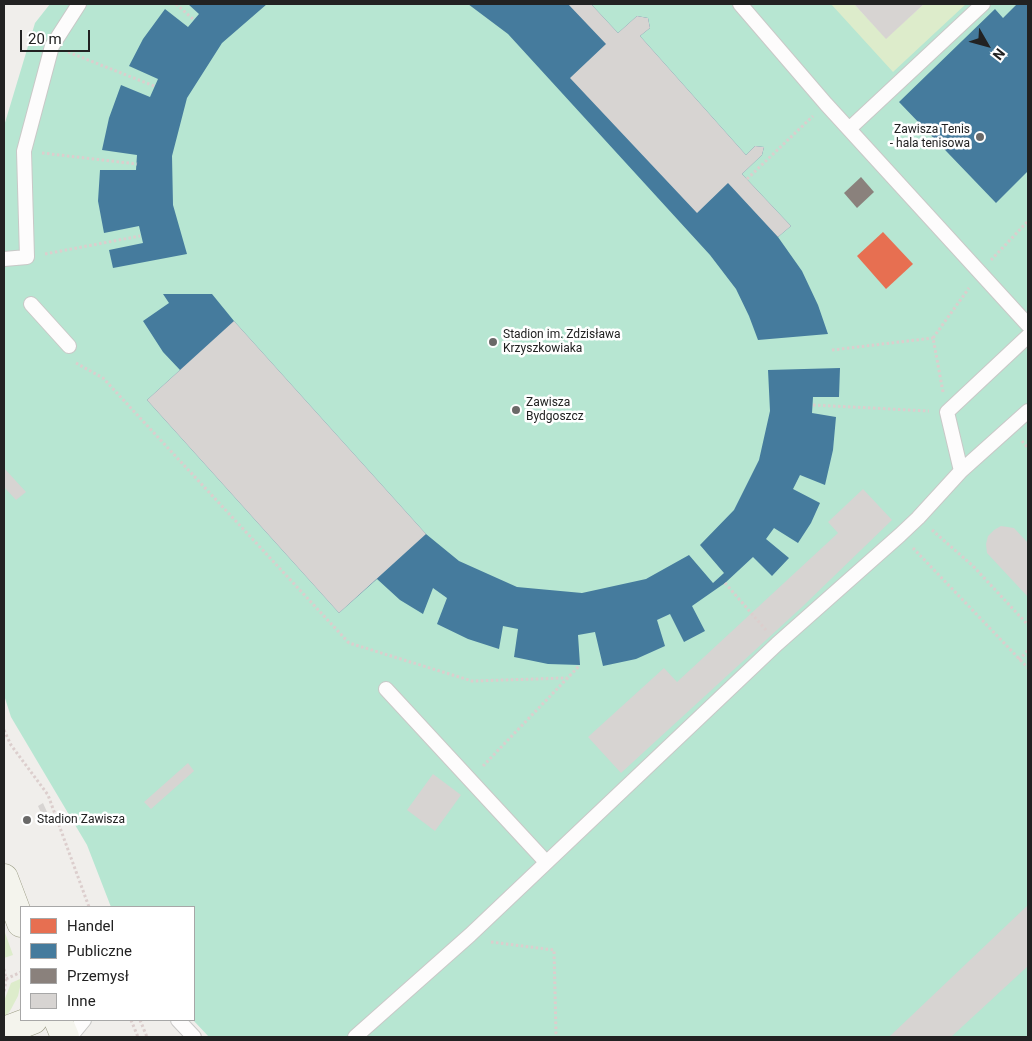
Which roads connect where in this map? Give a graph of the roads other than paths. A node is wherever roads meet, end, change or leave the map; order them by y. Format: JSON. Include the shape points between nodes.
{"nodes":[{"id":1,"x":79,"y":4,"type":"edge"},
{"id":2,"x":740,"y":4,"type":"edge"},
{"id":3,"x":983,"y":4,"type":"edge"},
{"id":4,"x":848,"y":129,"type":"junction"},
{"id":5,"x":4,"y":259,"type":"edge"},
{"id":6,"x":31,"y":304,"type":"dead end"},
{"id":7,"x":1028,"y":325,"type":"edge"},
{"id":8,"x":1028,"y":336,"type":"edge"},
{"id":9,"x":69,"y":352,"type":"road end"},
{"id":10,"x":1028,"y":411,"type":"edge"},
{"id":11,"x":961,"y":471,"type":"junction"},
{"id":12,"x":386,"y":689,"type":"dead end"},
{"id":13,"x":546,"y":862,"type":"junction"},
{"id":14,"x":4,"y":878,"type":"edge"},
{"id":15,"x":20,"y":920,"type":"edge"},
{"id":16,"x":30,"y":1021,"type":"edge"},
{"id":17,"x":58,"y":1021,"type":"edge"},
{"id":18,"x":83,"y":1021,"type":"edge"},
{"id":19,"x":179,"y":1021,"type":"edge"},
{"id":20,"x":4,"y":1031,"type":"edge"},
{"id":21,"x":64,"y":1037,"type":"edge"},
{"id":22,"x":70,"y":1037,"type":"edge"},
{"id":23,"x":194,"y":1037,"type":"edge"},
{"id":24,"x":355,"y":1037,"type":"edge"}],
"edges":[{"from":1,"to":5,"type":"lane","via":[[52,46],[24,151],[27,258]]},
{"from":2,"to":4,"type":"lane"},
{"from":3,"to":4,"type":"lane"},
{"from":4,"to":7,"type":"lane"},
{"from":6,"to":9,"type":"lane"},
{"from":8,"to":11,"type":"lane","via":[[947,412]]},
{"from":10,"to":11,"type":"lane"},
{"from":11,"to":13,"type":"lane","via":[[900,535],[777,644]]},
{"from":12,"to":13,"type":"lane"},
{"from":13,"to":24,"type":"lane"},
{"from":14,"to":15,"type":"main road"},
{"from":16,"to":20,"type":"main road"},
{"from":17,"to":21,"type":"main road"},
{"from":18,"to":22,"type":"lane"},
{"from":19,"to":23,"type":"lane"}]}
